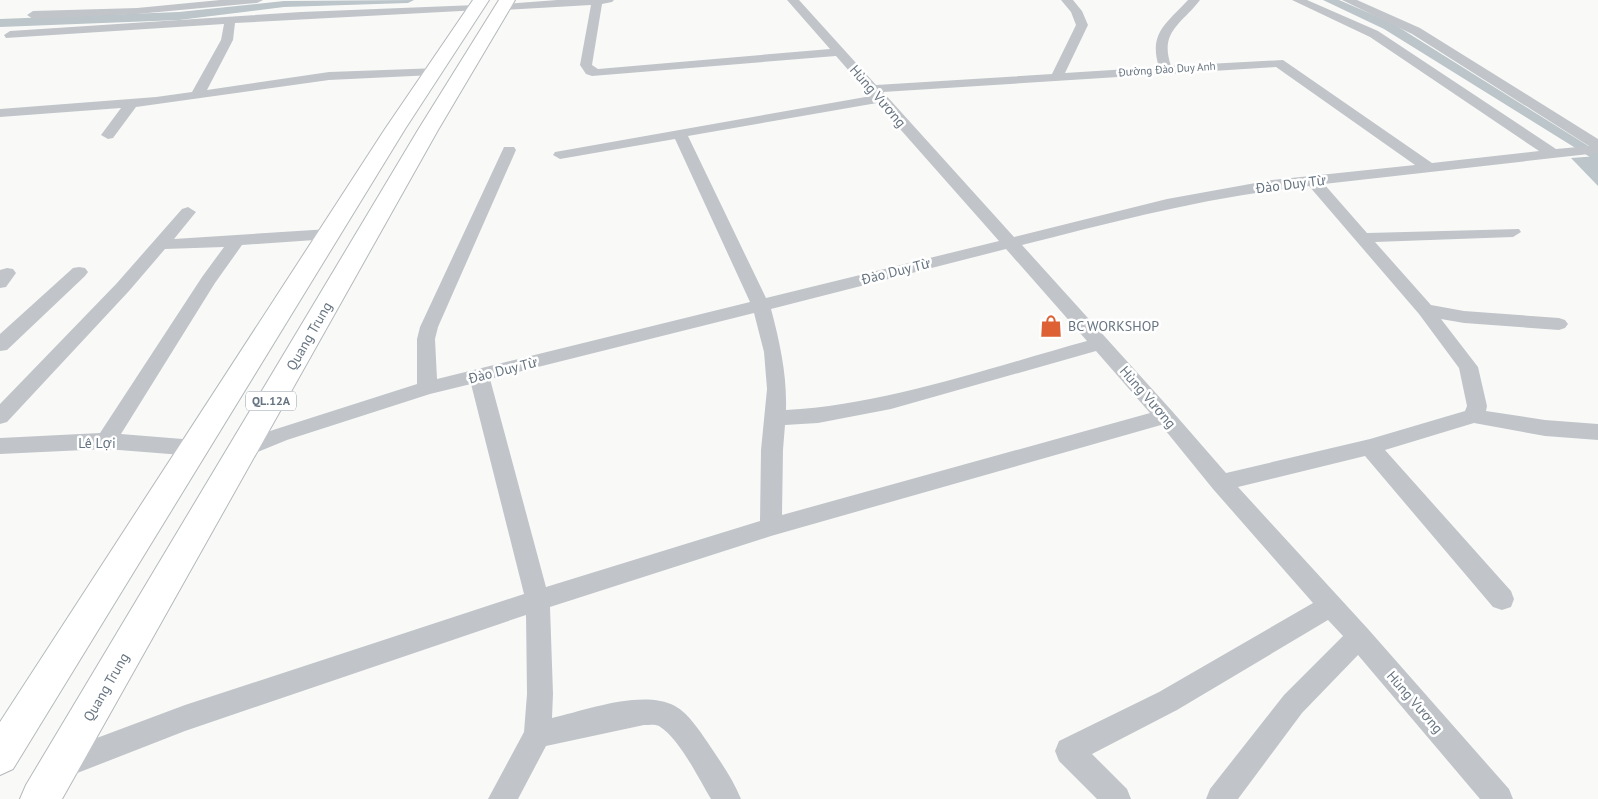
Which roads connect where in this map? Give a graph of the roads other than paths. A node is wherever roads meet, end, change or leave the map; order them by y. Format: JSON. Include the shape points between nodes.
{"nodes":[{"id":1,"x":152,"y":0,"type":"edge"},
{"id":2,"x":253,"y":0,"type":"edge"},
{"id":3,"x":258,"y":0,"type":"edge"},
{"id":4,"x":608,"y":0,"type":"edge"},
{"id":5,"x":792,"y":0,"type":"edge"},
{"id":6,"x":1067,"y":0,"type":"edge"},
{"id":7,"x":1194,"y":0,"type":"edge"},
{"id":8,"x":1298,"y":0,"type":"edge"},
{"id":9,"x":1348,"y":0,"type":"edge"},
{"id":10,"x":597,"y":1,"type":"edge"},
{"id":11,"x":492,"y":4,"type":"edge"},
{"id":12,"x":136,"y":12,"type":"junction"},
{"id":13,"x":33,"y":16,"type":"dead end"},
{"id":14,"x":230,"y":20,"type":"junction"},
{"id":15,"x":10,"y":35,"type":"dead end"},
{"id":16,"x":841,"y":52,"type":"junction"},
{"id":17,"x":1166,"y":70,"type":"junction"},
{"id":18,"x":434,"y":71,"type":"junction"},
{"id":19,"x":1057,"y":76,"type":"junction"},
{"id":20,"x":876,"y":94,"type":"junction"},
{"id":21,"x":197,"y":96,"type":"junction"},
{"id":22,"x":131,"y":104,"type":"junction"},
{"id":23,"x":0,"y":113,"type":"edge"},
{"id":24,"x":395,"y":129,"type":"junction"},
{"id":25,"x":428,"y":130,"type":"junction"},
{"id":26,"x":108,"y":135,"type":"dead end"},
{"id":27,"x":680,"y":135,"type":"junction"},
{"id":28,"x":1598,"y":145,"type":"edge"},
{"id":29,"x":509,"y":150,"type":"dead end"},
{"id":30,"x":1598,"y":150,"type":"edge"},
{"id":31,"x":1557,"y":154,"type":"junction"},
{"id":32,"x":560,"y":155,"type":"dead end"},
{"id":33,"x":1430,"y":168,"type":"junction"},
{"id":34,"x":1313,"y":181,"type":"junction"},
{"id":35,"x":188,"y":212,"type":"dead end"},
{"id":36,"x":1514,"y":232,"type":"dead end"},
{"id":37,"x":329,"y":234,"type":"junction"},
{"id":38,"x":1363,"y":238,"type":"junction"},
{"id":39,"x":237,"y":241,"type":"junction"},
{"id":40,"x":1009,"y":243,"type":"junction"},
{"id":41,"x":161,"y":244,"type":"junction"},
{"id":42,"x":79,"y":272,"type":"dead end"},
{"id":43,"x":761,"y":306,"type":"junction"},
{"id":44,"x":1426,"y":310,"type":"junction"},
{"id":45,"x":1559,"y":324,"type":"dead end"},
{"id":46,"x":1100,"y":344,"type":"junction"},
{"id":47,"x":0,"y":345,"type":"edge"},
{"id":48,"x":479,"y":376,"type":"junction"},
{"id":49,"x":427,"y":388,"type":"junction"},
{"id":50,"x":1165,"y":416,"type":"junction"},
{"id":51,"x":1474,"y":416,"type":"junction"},
{"id":52,"x":0,"y":417,"type":"edge"},
{"id":53,"x":776,"y":418,"type":"junction"},
{"id":54,"x":1598,"y":432,"type":"edge"},
{"id":55,"x":106,"y":442,"type":"junction"},
{"id":56,"x":0,"y":446,"type":"edge"},
{"id":57,"x":1370,"y":447,"type":"junction"},
{"id":58,"x":195,"y":448,"type":"junction"},
{"id":59,"x":243,"y":450,"type":"junction"},
{"id":60,"x":1221,"y":483,"type":"junction"},
{"id":61,"x":771,"y":527,"type":"junction"},
{"id":62,"x":1502,"y":599,"type":"dead end"},
{"id":63,"x":538,"y":600,"type":"junction"},
{"id":64,"x":1330,"y":606,"type":"junction"},
{"id":65,"x":1359,"y":637,"type":"junction"},
{"id":66,"x":538,"y":735,"type":"junction"},
{"id":67,"x":0,"y":756,"type":"edge"},
{"id":68,"x":60,"y":765,"type":"junction"},
{"id":69,"x":40,"y":799,"type":"edge"},
{"id":70,"x":502,"y":799,"type":"edge"},
{"id":71,"x":728,"y":799,"type":"edge"},
{"id":72,"x":1117,"y":799,"type":"edge"},
{"id":73,"x":1220,"y":799,"type":"edge"},
{"id":74,"x":1499,"y":799,"type":"edge"}],
"edges":[{"from":1,"to":12,"type":"street"},
{"from":2,"to":3,"type":"street"},
{"from":2,"to":12,"type":"street"},
{"from":4,"to":10,"type":"street"},
{"from":5,"to":16,"type":"street","name":"Hùng Vương"},
{"from":6,"to":19,"type":"street","via":[[1082,25]]},
{"from":7,"to":17,"type":"street","via":[[1164,33],[1160,42],[1160,56]]},
{"from":8,"to":31,"type":"street","via":[[1374,34]]},
{"from":9,"to":28,"type":"street","via":[[1416,31]]},
{"from":10,"to":11,"type":"street"},
{"from":10,"to":16,"type":"street","via":[[586,59],[588,68],[597,73]]},
{"from":11,"to":14,"type":"street"},
{"from":11,"to":18,"type":"highway","number":"QL.12A"},
{"from":11,"to":25,"type":"highway","name":"Quang Trung","number":"QL.12A"},
{"from":12,"to":13,"type":"street"},
{"from":14,"to":15,"type":"street"},
{"from":14,"to":21,"type":"street","via":[[227,40]]},
{"from":16,"to":20,"type":"street","name":"Hùng Vương"},
{"from":17,"to":19,"type":"street","name":"Đường Đào Duy Anh"},
{"from":17,"to":33,"type":"street","name":"Đường Đào Duy Anh","via":[[1279,63]]},
{"from":18,"to":21,"type":"street","via":[[320,77]]},
{"from":18,"to":24,"type":"highway","number":"QL.12A"},
{"from":19,"to":20,"type":"street","name":"Đường Đào Duy Anh"},
{"from":20,"to":27,"type":"street","name":"Đường Đào Duy Anh"},
{"from":20,"to":40,"type":"street","name":"Hùng Vương"},
{"from":21,"to":22,"type":"street"},
{"from":22,"to":23,"type":"street"},
{"from":22,"to":26,"type":"street"},
{"from":24,"to":25,"type":"highway"},
{"from":24,"to":37,"type":"highway","number":"QL.12A"},
{"from":25,"to":59,"type":"highway","name":"Quang Trung","number":"QL.12A"},
{"from":27,"to":32,"type":"street","name":"Đường Đào Duy Anh"},
{"from":27,"to":43,"type":"street"},
{"from":29,"to":49,"type":"street","via":[[429,326],[426,339]]},
{"from":30,"to":31,"type":"street"},
{"from":31,"to":33,"type":"street","name":"Đào Duy Từ"},
{"from":33,"to":34,"type":"street","name":"Đào Duy Từ"},
{"from":34,"to":38,"type":"street"},
{"from":34,"to":40,"type":"street","name":"Đào Duy Từ","via":[[1204,196]]},
{"from":35,"to":41,"type":"street"},
{"from":36,"to":38,"type":"street"},
{"from":37,"to":39,"type":"street"},
{"from":37,"to":58,"type":"highway","number":"QL.12A"},
{"from":38,"to":44,"type":"street"},
{"from":39,"to":41,"type":"street"},
{"from":39,"to":55,"type":"street"},
{"from":40,"to":43,"type":"street","name":"Đào Duy Từ"},
{"from":40,"to":46,"type":"street","name":"Hùng Vương"},
{"from":41,"to":52,"type":"street"},
{"from":42,"to":47,"type":"street"},
{"from":43,"to":48,"type":"street","name":"Đào Duy Từ"},
{"from":43,"to":53,"type":"street","via":[[776,371]]},
{"from":44,"to":45,"type":"street","via":[[1464,317]]},
{"from":44,"to":51,"type":"street","via":[[1468,367],[1477,406]]},
{"from":46,"to":50,"type":"street","name":"Hùng Vương"},
{"from":46,"to":53,"type":"street","via":[[891,402],[818,416]]},
{"from":48,"to":49,"type":"street","name":"Đào Duy Từ"},
{"from":48,"to":63,"type":"street"},
{"from":49,"to":59,"type":"street","name":"Đào Duy Từ"},
{"from":50,"to":60,"type":"street","name":"Hùng Vương"},
{"from":50,"to":61,"type":"street"},
{"from":51,"to":54,"type":"street","via":[[1545,428]]},
{"from":51,"to":57,"type":"street"},
{"from":53,"to":61,"type":"street","via":[[772,450]]},
{"from":55,"to":56,"type":"street","name":"Lê Lợi"},
{"from":55,"to":58,"type":"street","name":"Lê Lợi"},
{"from":57,"to":60,"type":"street"},
{"from":57,"to":62,"type":"street"},
{"from":58,"to":59,"type":"highway"},
{"from":58,"to":67,"type":"highway","number":"QL.12A"},
{"from":59,"to":68,"type":"highway","name":"Quang Trung","number":"QL.12A"},
{"from":60,"to":64,"type":"street","name":"Hùng Vương"},
{"from":61,"to":63,"type":"street"},
{"from":63,"to":66,"type":"street"},
{"from":63,"to":68,"type":"street","via":[[185,718]]},
{"from":64,"to":65,"type":"street","name":"Hùng Vương"},
{"from":64,"to":72,"type":"street","via":[[1168,701],[1069,751]]},
{"from":65,"to":73,"type":"street","via":[[1293,704]]},
{"from":65,"to":74,"type":"street","name":"Hùng Vương"},
{"from":66,"to":70,"type":"street"},
{"from":66,"to":71,"type":"street","via":[[636,712],[665,715],[679,726]]},
{"from":68,"to":69,"type":"highway","name":"Quang Trung","number":"QL.12A"}]}
